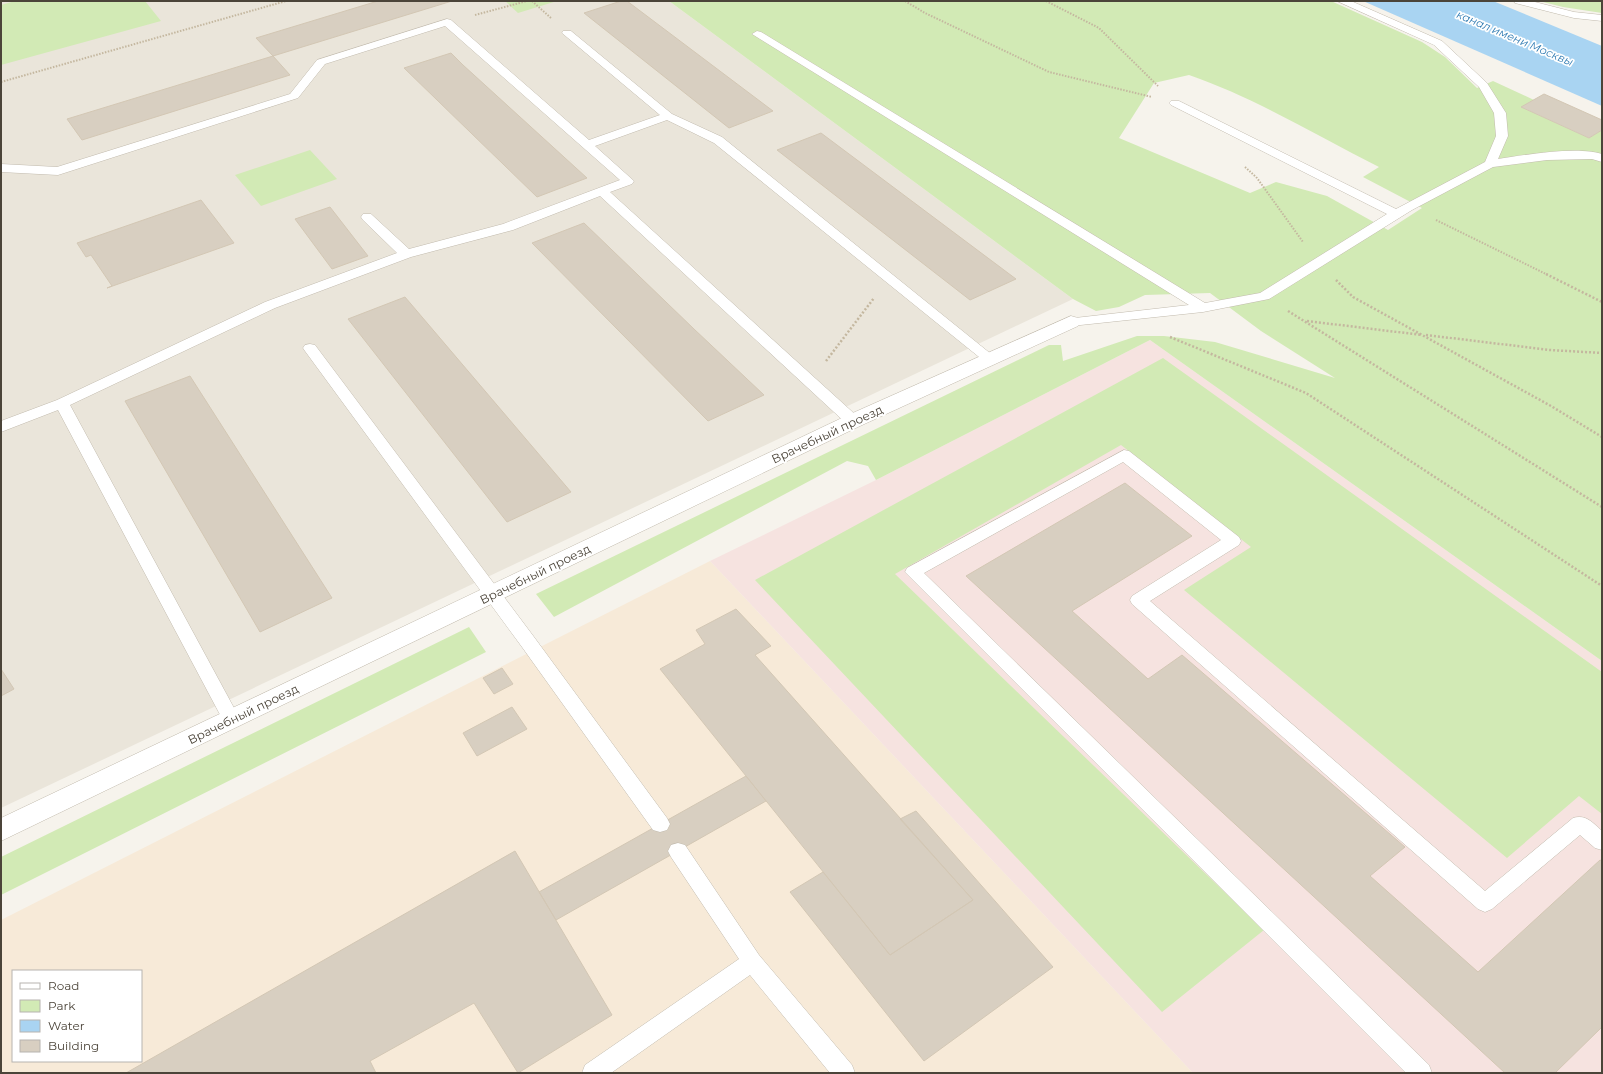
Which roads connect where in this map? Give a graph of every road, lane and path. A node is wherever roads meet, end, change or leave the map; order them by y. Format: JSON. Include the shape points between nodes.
{"nodes":[{"id":1,"x":286,"y":1,"type":"edge"},
{"id":2,"x":527,"y":1,"type":"edge"},
{"id":3,"x":905,"y":1,"type":"edge"},
{"id":4,"x":1046,"y":1,"type":"edge"},
{"id":5,"x":1342,"y":1,"type":"edge"},
{"id":6,"x":1519,"y":1,"type":"edge"},
{"id":7,"x":1602,"y":18,"type":"edge"},
{"id":8,"x":447,"y":22,"type":"junction"},
{"id":9,"x":567,"y":33,"type":"dead end"},
{"id":10,"x":757,"y":34,"type":"dead end"},
{"id":11,"x":1,"y":82,"type":"edge"},
{"id":12,"x":1175,"y":103,"type":"junction"},
{"id":13,"x":668,"y":116,"type":"junction"},
{"id":14,"x":587,"y":145,"type":"junction"},
{"id":15,"x":1602,"y":158,"type":"edge"},
{"id":16,"x":1240,"y":162,"type":"dead end"},
{"id":17,"x":1490,"y":164,"type":"junction"},
{"id":18,"x":1,"y":168,"type":"edge"},
{"id":19,"x":602,"y":191,"type":"junction"},
{"id":20,"x":1408,"y":206,"type":"junction"},
{"id":21,"x":1396,"y":214,"type":"junction"},
{"id":22,"x":367,"y":217,"type":"dead end"},
{"id":23,"x":406,"y":254,"type":"junction"},
{"id":24,"x":1318,"y":261,"type":"junction"},
{"id":25,"x":890,"y":278,"type":"junction"},
{"id":26,"x":1264,"y":296,"type":"junction"},
{"id":27,"x":1602,"y":302,"type":"edge"},
{"id":28,"x":1203,"y":308,"type":"junction"},
{"id":29,"x":1305,"y":321,"type":"junction"},
{"id":30,"x":1071,"y":322,"type":"joint"},
{"id":31,"x":1424,"y":335,"type":"junction"},
{"id":32,"x":1163,"y":336,"type":"dead end"},
{"id":33,"x":310,"y":348,"type":"dead end"},
{"id":34,"x":1602,"y":353,"type":"edge"},
{"id":35,"x":989,"y":358,"type":"junction"},
{"id":36,"x":810,"y":382,"type":"junction"},
{"id":37,"x":62,"y":403,"type":"junction"},
{"id":38,"x":854,"y":421,"type":"junction"},
{"id":39,"x":1,"y":427,"type":"edge"},
{"id":40,"x":1602,"y":437,"type":"edge"},
{"id":41,"x":1602,"y":507,"type":"edge"},
{"id":42,"x":1602,"y":586,"type":"edge"},
{"id":43,"x":493,"y":594,"type":"junction"},
{"id":44,"x":231,"y":719,"type":"junction"},
{"id":45,"x":660,"y":824,"type":"dead end"},
{"id":46,"x":1,"y":830,"type":"edge"},
{"id":47,"x":1602,"y":842,"type":"edge"},
{"id":48,"x":678,"y":851,"type":"dead end"},
{"id":49,"x":752,"y":962,"type":"junction"},
{"id":50,"x":593,"y":1073,"type":"edge"},
{"id":51,"x":844,"y":1073,"type":"edge"},
{"id":52,"x":1421,"y":1073,"type":"edge"}],
"edges":[{"from":1,"to":11,"type":"path"},
{"from":2,"to":8,"type":"path"},
{"from":3,"to":12,"type":"path","via":[[1049,72]]},
{"from":4,"to":12,"type":"path","via":[[1099,28]]},
{"from":5,"to":17,"type":"lane","via":[[1438,43],[1483,85],[1500,113],[1502,136]]},
{"from":6,"to":7,"type":"lane"},
{"from":8,"to":14,"type":"lane"},
{"from":8,"to":18,"type":"lane","via":[[320,62],[294,96],[58,171]]},
{"from":9,"to":13,"type":"lane"},
{"from":10,"to":28,"type":"lane"},
{"from":12,"to":21,"type":"lane"},
{"from":13,"to":14,"type":"lane"},
{"from":13,"to":25,"type":"lane","via":[[718,140]]},
{"from":14,"to":19,"type":"lane","via":[[628,182]]},
{"from":15,"to":17,"type":"lane","via":[[1593,155],[1547,156]]},
{"from":16,"to":24,"type":"path","via":[[1257,178]]},
{"from":17,"to":20,"type":"lane"},
{"from":19,"to":23,"type":"lane","via":[[508,228]]},
{"from":19,"to":36,"type":"lane"},
{"from":20,"to":21,"type":"lane"},
{"from":20,"to":27,"type":"path"},
{"from":21,"to":24,"type":"lane"},
{"from":22,"to":23,"type":"lane"},
{"from":23,"to":37,"type":"lane","via":[[270,305]]},
{"from":24,"to":26,"type":"lane"},
{"from":24,"to":31,"type":"path","via":[[1353,297]]},
{"from":25,"to":35,"type":"lane"},
{"from":25,"to":36,"type":"path"},
{"from":26,"to":28,"type":"lane"},
{"from":26,"to":29,"type":"path"},
{"from":28,"to":30,"type":"lane"},
{"from":29,"to":31,"type":"path"},
{"from":29,"to":41,"type":"path"},
{"from":30,"to":35,"type":"street","name":"Врачебный проезд"},
{"from":31,"to":34,"type":"path","via":[[1550,350]]},
{"from":31,"to":40,"type":"path"},
{"from":32,"to":42,"type":"path","via":[[1171,337],[1306,394]]},
{"from":33,"to":43,"type":"lane"},
{"from":35,"to":38,"type":"street","name":"Врачебный проезд"},
{"from":36,"to":38,"type":"lane"},
{"from":37,"to":39,"type":"lane"},
{"from":37,"to":44,"type":"lane"},
{"from":38,"to":43,"type":"street","name":"Врачебный проезд"},
{"from":43,"to":44,"type":"street","name":"Врачебный проезд"},
{"from":43,"to":45,"type":"lane"},
{"from":44,"to":46,"type":"street","name":"Врачебный проезд"},
{"from":47,"to":52,"type":"lane","via":[[1580,824],[1485,903],[1138,600],[1233,542],[1124,454],[913,572]]},
{"from":48,"to":49,"type":"lane"},
{"from":49,"to":50,"type":"lane"},
{"from":49,"to":51,"type":"lane"}]}
